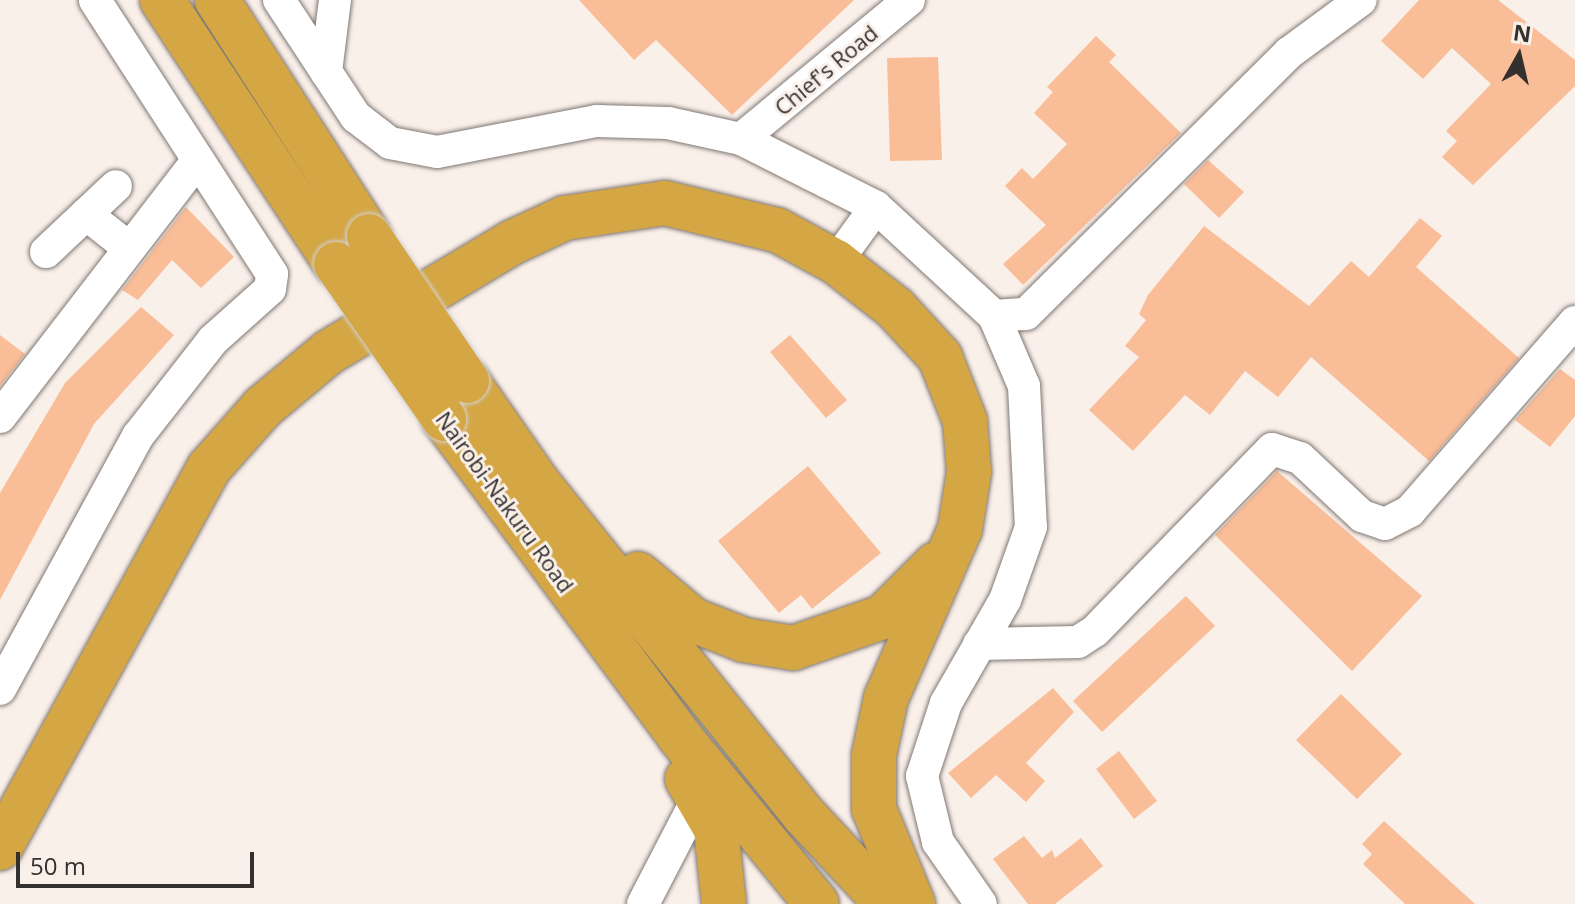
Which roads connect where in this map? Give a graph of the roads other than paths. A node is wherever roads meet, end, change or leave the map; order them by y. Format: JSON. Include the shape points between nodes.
{"nodes":[{"id":1,"x":95,"y":0,"type":"edge"},
{"id":2,"x":162,"y":0,"type":"edge"},
{"id":3,"x":217,"y":0,"type":"edge"},
{"id":4,"x":279,"y":0,"type":"edge"},
{"id":5,"x":335,"y":0,"type":"edge"},
{"id":6,"x":909,"y":0,"type":"edge"},
{"id":7,"x":1361,"y":0,"type":"edge"},
{"id":8,"x":326,"y":72,"type":"junction"},
{"id":9,"x":741,"y":139,"type":"junction"},
{"id":10,"x":198,"y":160,"type":"junction"},
{"id":11,"x":116,"y":186,"type":"dead end"},
{"id":12,"x":876,"y":207,"type":"junction"},
{"id":13,"x":86,"y":214,"type":"junction"},
{"id":14,"x":129,"y":248,"type":"junction"},
{"id":15,"x":46,"y":252,"type":"dead end"},
{"id":16,"x":836,"y":262,"type":"junction"},
{"id":17,"x":994,"y":316,"type":"junction"},
{"id":18,"x":1575,"y":322,"type":"edge"},
{"id":19,"x":0,"y":417,"type":"edge"},
{"id":20,"x":538,"y":483,"type":"junction"},
{"id":21,"x":960,"y":529,"type":"junction"},
{"id":22,"x":533,"y":545,"type":"junction"},
{"id":23,"x":979,"y":644,"type":"junction"},
{"id":24,"x":0,"y":689,"type":"edge"},
{"id":25,"x":698,"y":798,"type":"junction"},
{"id":26,"x":0,"y":848,"type":"edge"},
{"id":27,"x":643,"y":904,"type":"edge"},
{"id":28,"x":724,"y":904,"type":"edge"},
{"id":29,"x":817,"y":904,"type":"edge"},
{"id":30,"x":887,"y":904,"type":"edge"},
{"id":31,"x":913,"y":904,"type":"edge"},
{"id":32,"x":981,"y":904,"type":"edge"}],
"edges":[{"from":1,"to":10,"type":"street"},
{"from":2,"to":22,"type":"highway","name":"Nairobi-Nakuru Road","bridge":true,"via":[[336,264]]},
{"from":3,"to":20,"type":"highway","name":"Nairobi-Nakuru Road","bridge":true,"via":[[369,236]]},
{"from":4,"to":8,"type":"street"},
{"from":5,"to":8,"type":"street"},
{"from":6,"to":9,"type":"street","name":"Chief's Road"},
{"from":7,"to":17,"type":"street","via":[[1278,64],[1026,314]]},
{"from":8,"to":9,"type":"street","via":[[356,117],[390,143],[437,152],[597,121],[668,123]]},
{"from":9,"to":12,"type":"street"},
{"from":10,"to":14,"type":"street"},
{"from":10,"to":24,"type":"street","via":[[265,258],[270,289],[213,340],[138,436]]},
{"from":11,"to":13,"type":"street"},
{"from":12,"to":16,"type":"street"},
{"from":12,"to":17,"type":"street"},
{"from":13,"to":14,"type":"street"},
{"from":13,"to":15,"type":"street"},
{"from":14,"to":19,"type":"street"},
{"from":16,"to":21,"type":"highway","via":[[895,308],[940,357],[965,421],[969,472]]},
{"from":16,"to":26,"type":"highway","via":[[722,212],[665,203],[606,207],[513,242],[329,352],[263,407],[209,468]]},
{"from":17,"to":23,"type":"street","via":[[1024,386],[1031,527],[1022,563]]},
{"from":18,"to":23,"type":"street","via":[[1398,518],[1385,524],[1362,516],[1300,458],[1272,449],[1095,631],[1078,642]]},
{"from":20,"to":21,"type":"highway","via":[[693,620],[744,640],[793,648],[883,617],[926,580]]},
{"from":20,"to":30,"type":"highway","name":"Nairobi-Nakuru Road","via":[[805,816]]},
{"from":21,"to":31,"type":"highway","via":[[886,698],[874,755],[874,809]]},
{"from":22,"to":25,"type":"highway"},
{"from":22,"to":29,"type":"highway","name":"Nairobi-Nakuru Road"},
{"from":23,"to":32,"type":"street","via":[[946,703],[922,776],[938,842]]},
{"from":25,"to":27,"type":"street"},
{"from":25,"to":28,"type":"highway","via":[[722,855]]}]}
